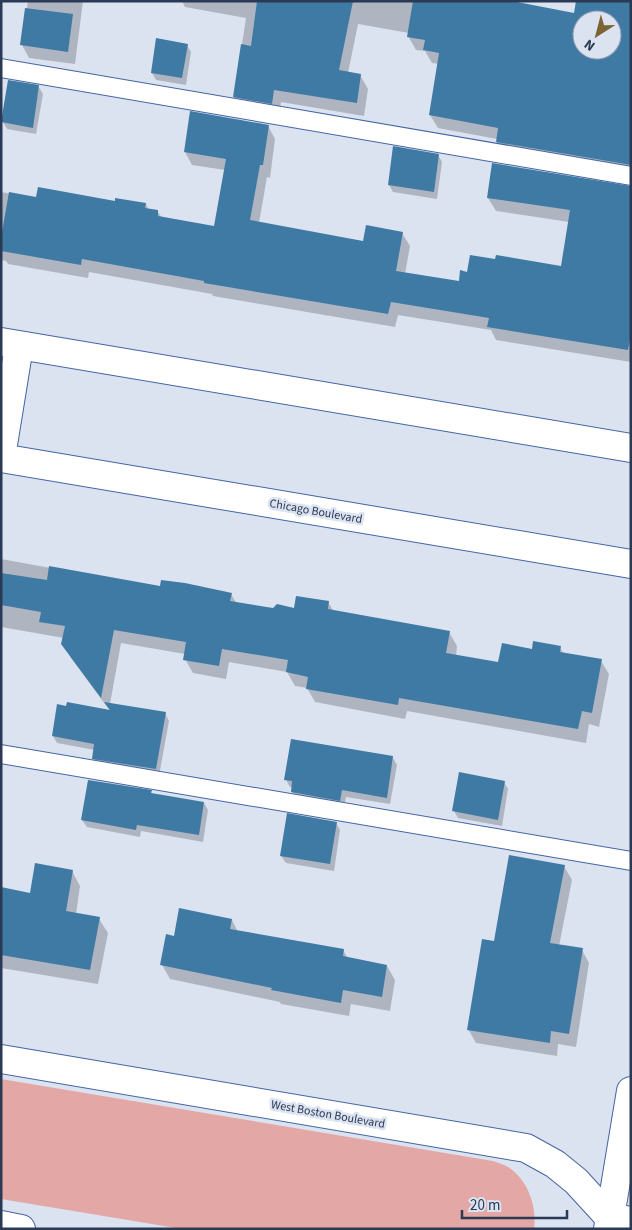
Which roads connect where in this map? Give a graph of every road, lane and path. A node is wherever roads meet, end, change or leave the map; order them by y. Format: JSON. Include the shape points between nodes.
{"nodes":[{"id":1,"x":1,"y":68,"type":"edge"},
{"id":2,"x":631,"y":176,"type":"edge"},
{"id":3,"x":10,"y":344,"type":"edge"},
{"id":4,"x":631,"y":448,"type":"edge"},
{"id":5,"x":1,"y":457,"type":"edge"},
{"id":6,"x":631,"y":564,"type":"edge"},
{"id":7,"x":1,"y":754,"type":"edge"},
{"id":8,"x":631,"y":861,"type":"edge"},
{"id":9,"x":1,"y":1059,"type":"edge"},
{"id":10,"x":631,"y":1091,"type":"edge"},
{"id":11,"x":616,"y":1222,"type":"edge"},
{"id":12,"x":1,"y":1226,"type":"edge"},
{"id":13,"x":21,"y":1229,"type":"edge"}],
"edges":[{"from":1,"to":2,"type":"lane"},
{"from":3,"to":4,"type":"street"},
{"from":3,"to":5,"type":"street"},
{"from":5,"to":6,"type":"street","name":"Chicago Boulevard"},
{"from":7,"to":8,"type":"lane"},
{"from":9,"to":11,"type":"street","name":"West Boston Boulevard","via":[[526,1148],[555,1164],[576,1181]]},
{"from":10,"to":11,"type":"street"},
{"from":12,"to":13,"type":"street"}]}
